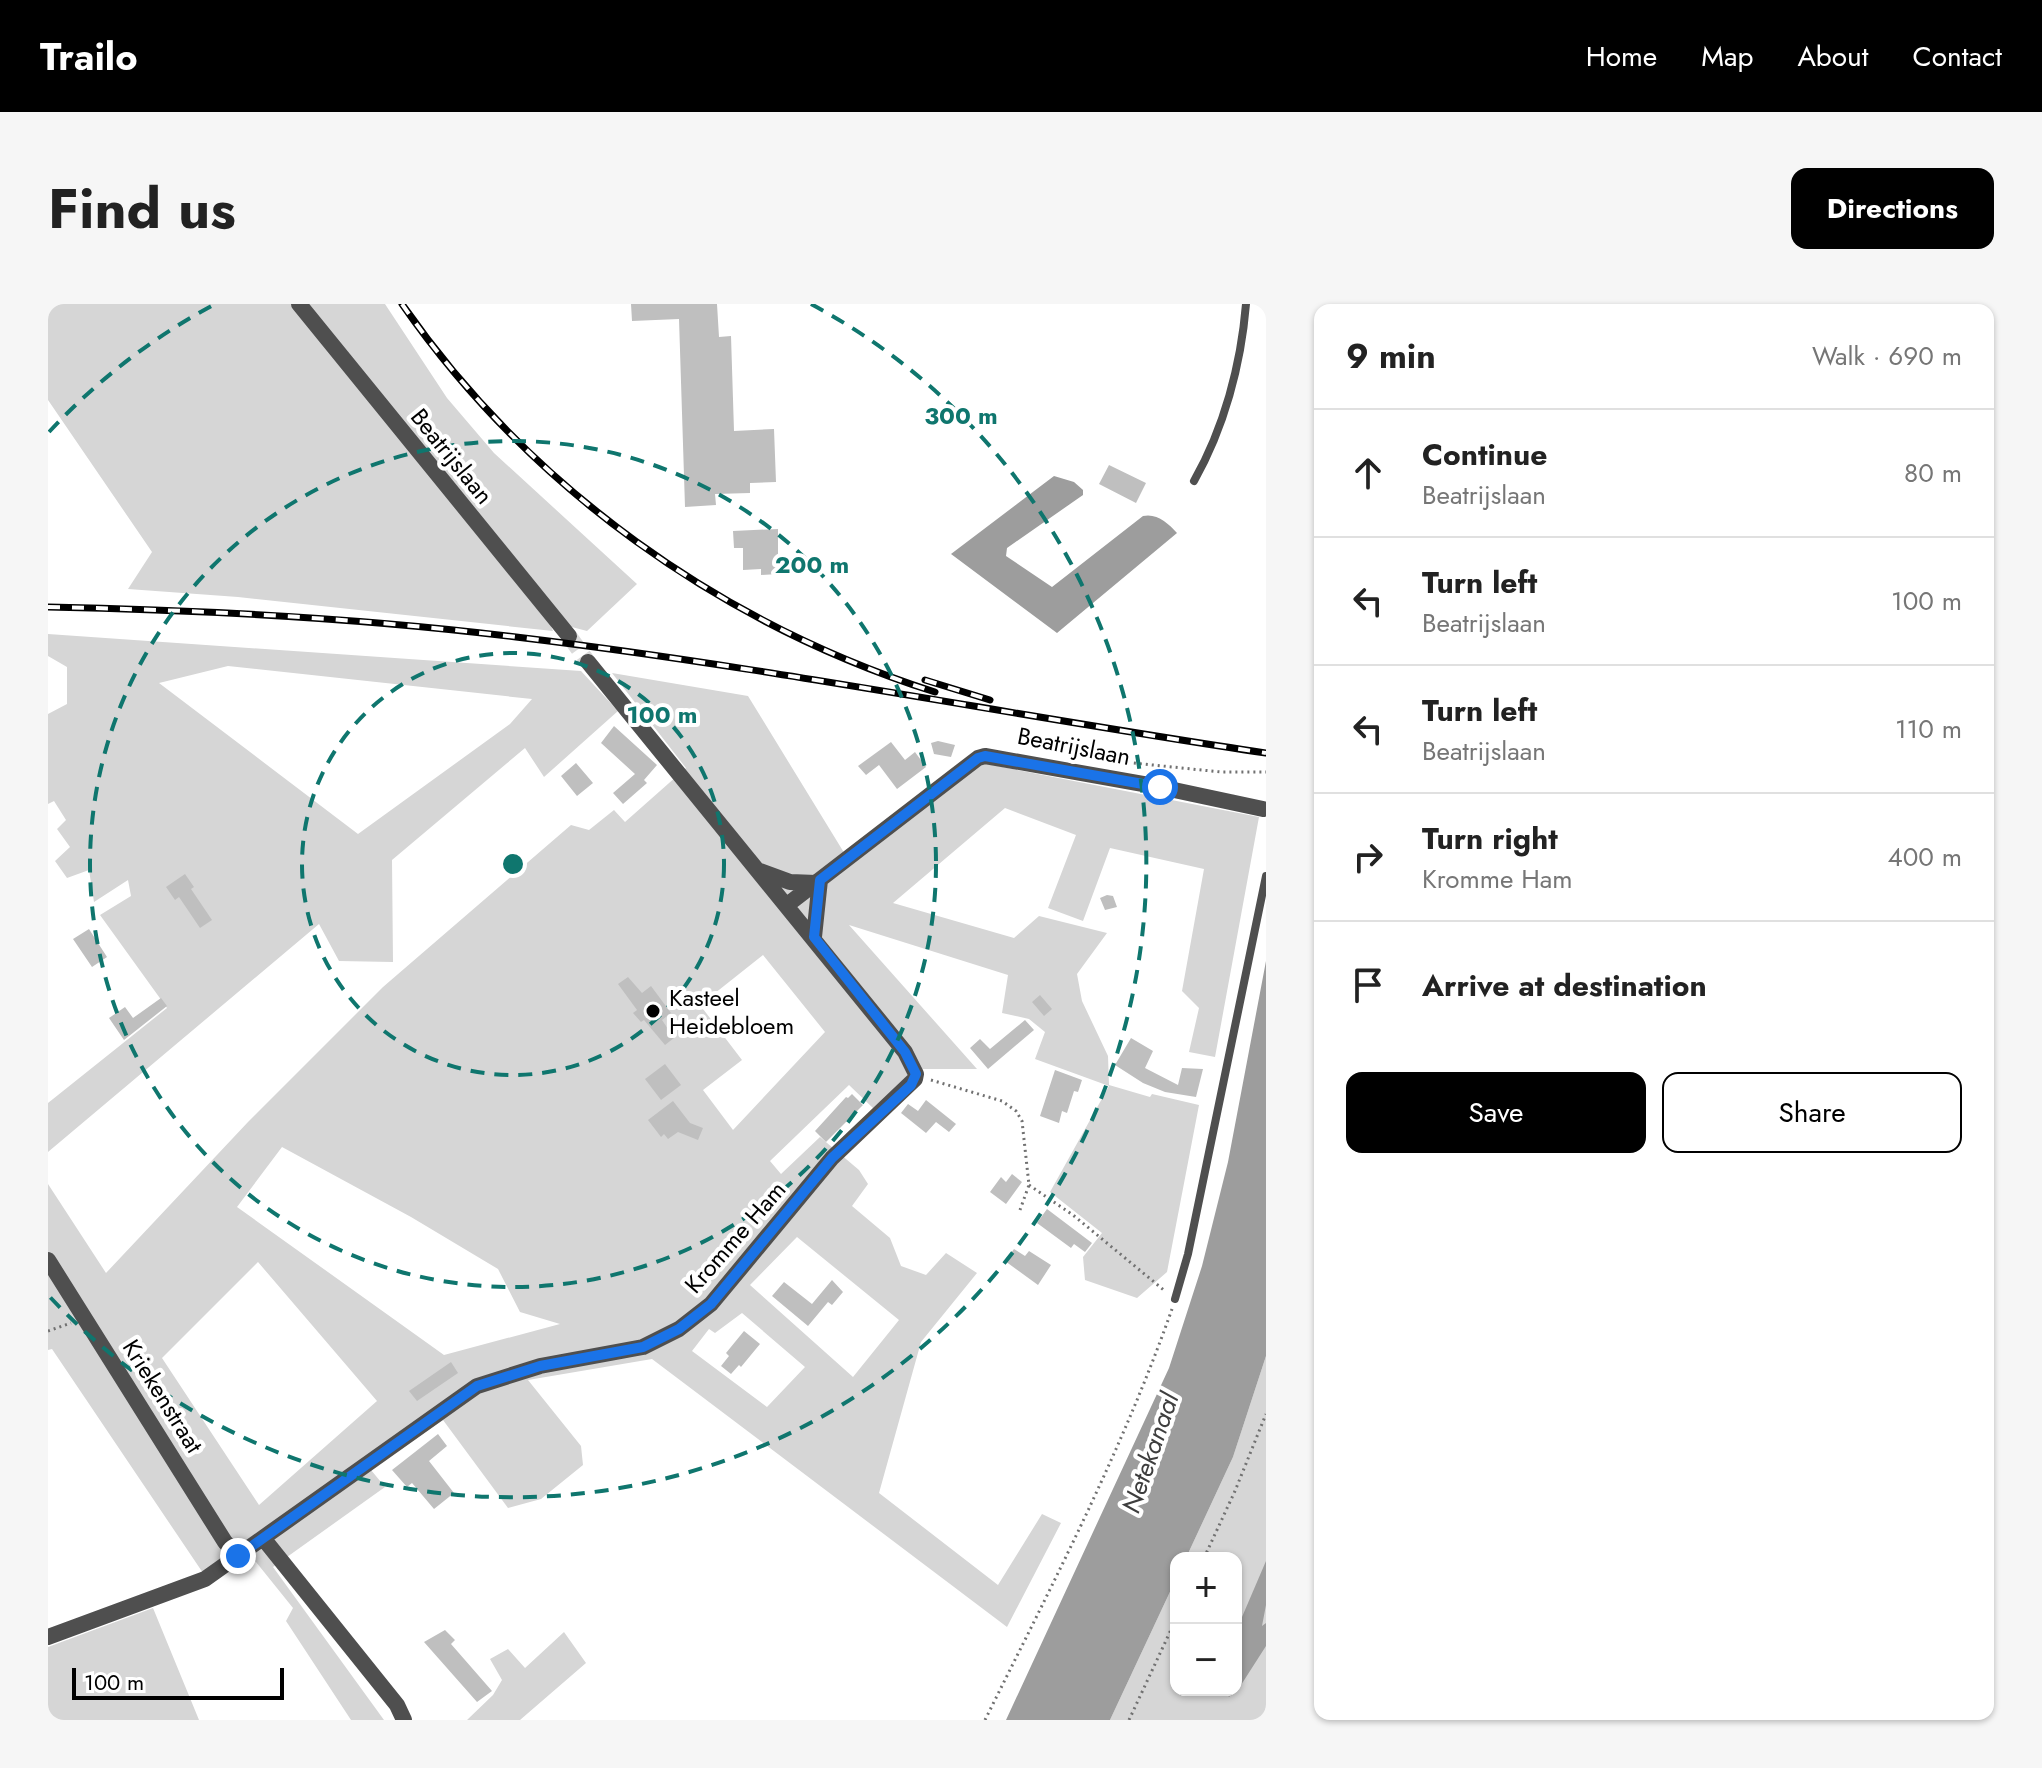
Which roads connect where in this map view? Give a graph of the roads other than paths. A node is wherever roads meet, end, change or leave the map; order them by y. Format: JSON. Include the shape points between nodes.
{"nodes":[{"id":1,"x":299,"y":304,"type":"edge"},
{"id":2,"x":1246,"y":304,"type":"edge"},
{"id":3,"x":1194,"y":481,"type":"dead end"},
{"id":4,"x":569,"y":636,"type":"tunnel mouth"},
{"id":5,"x":588,"y":662,"type":"tunnel mouth"},
{"id":6,"x":1264,"y":811,"type":"edge"},
{"id":7,"x":758,"y":871,"type":"junction"},
{"id":8,"x":1266,"y":876,"type":"edge"},
{"id":9,"x":818,"y":881,"type":"junction"},
{"id":10,"x":787,"y":905,"type":"junction"},
{"id":11,"x":814,"y":937,"type":"junction"},
{"id":12,"x":48,"y":1260,"type":"edge"},
{"id":13,"x":1175,"y":1299,"type":"road end"},
{"id":14,"x":263,"y":1538,"type":"junction"},
{"id":15,"x":238,"y":1556,"type":"junction"},
{"id":16,"x":48,"y":1637,"type":"edge"},
{"id":17,"x":404,"y":1720,"type":"edge"}],
"edges":[{"from":1,"to":4,"type":"street","name":"Beatrijslaan"},
{"from":2,"to":3,"type":"lane","via":[[1239,365]]},
{"from":5,"to":7,"type":"street"},
{"from":6,"to":9,"type":"street","name":"Beatrijslaan","via":[[985,756]]},
{"from":7,"to":9,"type":"street","via":[[790,882]]},
{"from":7,"to":10,"type":"street"},
{"from":8,"to":13,"type":"lane"},
{"from":9,"to":10,"type":"street","name":"Beatrijslaan"},
{"from":9,"to":11,"type":"street"},
{"from":10,"to":11,"type":"street"},
{"from":11,"to":14,"type":"street","name":"Kromme Ham","via":[[905,1052],[916,1074],[906,1091],[832,1158],[711,1304],[643,1347],[540,1366],[477,1386]]},
{"from":12,"to":15,"type":"street","name":"Kriekenstraat"},
{"from":14,"to":15,"type":"street","name":"Kromme Ham"},
{"from":14,"to":17,"type":"street"},
{"from":15,"to":16,"type":"street","name":"Kromme Ham","via":[[205,1579]]}]}
